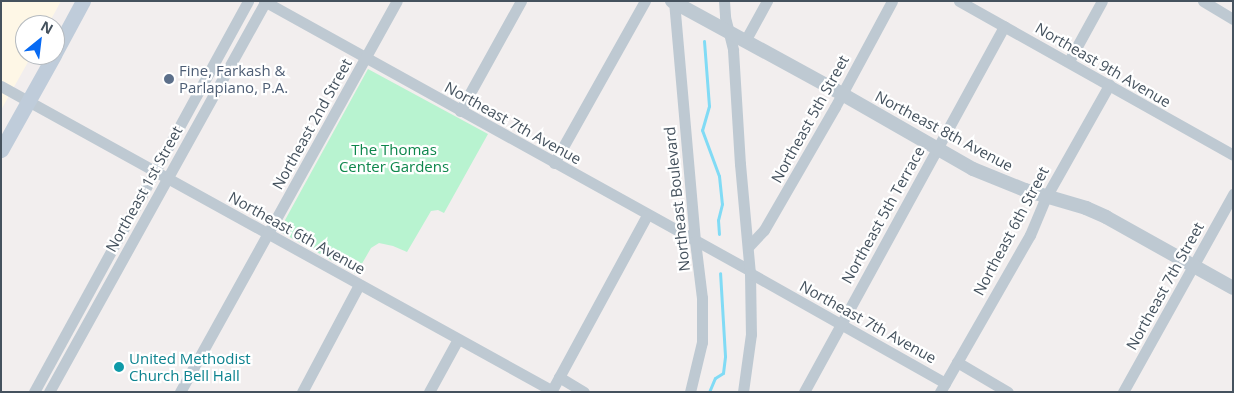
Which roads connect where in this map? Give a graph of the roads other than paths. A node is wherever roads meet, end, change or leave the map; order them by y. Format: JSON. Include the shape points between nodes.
{"nodes":[{"id":1,"x":83,"y":1,"type":"edge"},
{"id":2,"x":248,"y":1,"type":"edge"},
{"id":3,"x":397,"y":1,"type":"edge"},
{"id":4,"x":521,"y":1,"type":"edge"},
{"id":5,"x":645,"y":1,"type":"edge"},
{"id":6,"x":724,"y":1,"type":"edge"},
{"id":7,"x":767,"y":1,"type":"edge"},
{"id":8,"x":892,"y":1,"type":"edge"},
{"id":9,"x":1102,"y":1,"type":"edge"},
{"id":10,"x":1202,"y":1,"type":"edge"},
{"id":11,"x":265,"y":2,"type":"edge"},
{"id":12,"x":673,"y":2,"type":"edge"},
{"id":13,"x":966,"y":3,"type":"edge"},
{"id":14,"x":1217,"y":5,"type":"edge"},
{"id":15,"x":1233,"y":19,"type":"edge"},
{"id":16,"x":1004,"y":26,"type":"junction"},
{"id":17,"x":728,"y":32,"type":"junction"},
{"id":18,"x":65,"y":34,"type":"edge"},
{"id":19,"x":745,"y":41,"type":"junction"},
{"id":20,"x":366,"y":57,"type":"junction"},
{"id":21,"x":1069,"y":61,"type":"junction"},
{"id":22,"x":48,"y":65,"type":"edge"},
{"id":23,"x":1109,"y":85,"type":"junction"},
{"id":24,"x":1,"y":86,"type":"edge"},
{"id":25,"x":200,"y":88,"type":"junction"},
{"id":26,"x":842,"y":94,"type":"junction"},
{"id":27,"x":213,"y":95,"type":"junction"},
{"id":28,"x":28,"y":101,"type":"junction"},
{"id":29,"x":460,"y":111,"type":"junction"},
{"id":30,"x":936,"y":148,"type":"junction"},
{"id":31,"x":1,"y":150,"type":"edge"},
{"id":32,"x":1233,"y":155,"type":"edge"},
{"id":33,"x":554,"y":163,"type":"junction"},
{"id":34,"x":156,"y":172,"type":"junction"},
{"id":35,"x":168,"y":179,"type":"junction"},
{"id":36,"x":1233,"y":194,"type":"edge"},
{"id":37,"x":1046,"y":197,"type":"junction"},
{"id":38,"x":647,"y":215,"type":"junction"},
{"id":39,"x":268,"y":234,"type":"junction"},
{"id":40,"x":695,"y":241,"type":"junction"},
{"id":41,"x":748,"y":247,"type":"junction"},
{"id":42,"x":1192,"y":266,"type":"junction"},
{"id":43,"x":101,"y":270,"type":"junction"},
{"id":44,"x":749,"y":272,"type":"junction"},
{"id":45,"x":113,"y":276,"type":"junction"},
{"id":46,"x":359,"y":285,"type":"junction"},
{"id":47,"x":1233,"y":288,"type":"edge"},
{"id":48,"x":841,"y":323,"type":"junction"},
{"id":49,"x":458,"y":339,"type":"junction"},
{"id":50,"x":956,"y":362,"type":"junction"},
{"id":51,"x":559,"y":377,"type":"junction"},
{"id":52,"x":942,"y":387,"type":"edge"},
{"id":53,"x":551,"y":391,"type":"edge"},
{"id":54,"x":34,"y":392,"type":"edge"},
{"id":55,"x":49,"y":392,"type":"edge"},
{"id":56,"x":180,"y":392,"type":"edge"},
{"id":57,"x":302,"y":392,"type":"edge"},
{"id":58,"x":429,"y":392,"type":"edge"},
{"id":59,"x":584,"y":392,"type":"edge"},
{"id":60,"x":690,"y":392,"type":"edge"},
{"id":61,"x":743,"y":392,"type":"edge"},
{"id":62,"x":804,"y":392,"type":"edge"},
{"id":63,"x":1008,"y":392,"type":"edge"},
{"id":64,"x":1123,"y":392,"type":"edge"}],
"edges":[{"from":1,"to":18,"type":"main road"},
{"from":2,"to":25,"type":"street","name":"Northeast 1st Street"},
{"from":3,"to":20,"type":"street","name":"Northeast 2nd Street"},
{"from":4,"to":29,"type":"street"},
{"from":5,"to":33,"type":"street"},
{"from":6,"to":17,"type":"street"},
{"from":7,"to":19,"type":"street"},
{"from":8,"to":26,"type":"street","name":"Northeast 5th Street"},
{"from":9,"to":21,"type":"street"},
{"from":10,"to":14,"type":"street"},
{"from":11,"to":20,"type":"street","name":"Northeast 7th Avenue"},
{"from":11,"to":27,"type":"street","name":"Northeast 1st Street"},
{"from":12,"to":17,"type":"street","name":"Northeast 8th Avenue"},
{"from":12,"to":40,"type":"street","name":"Northeast Boulevard"},
{"from":13,"to":16,"type":"street","name":"Northeast 9th Avenue"},
{"from":14,"to":15,"type":"street"},
{"from":16,"to":21,"type":"street","name":"Northeast 9th Avenue"},
{"from":16,"to":30,"type":"street","name":"Northeast 5th Terrace"},
{"from":17,"to":19,"type":"street","name":"Northeast 8th Avenue"},
{"from":17,"to":41,"type":"street","via":[[733,50]]},
{"from":19,"to":26,"type":"street","name":"Northeast 8th Avenue"},
{"from":20,"to":29,"type":"street","name":"Northeast 7th Avenue"},
{"from":20,"to":39,"type":"street","name":"Northeast 2nd Street"},
{"from":21,"to":23,"type":"street","name":"Northeast 9th Avenue"},
{"from":22,"to":28,"type":"main road"},
{"from":23,"to":32,"type":"street","name":"Northeast 9th Avenue"},
{"from":23,"to":37,"type":"street","name":"Northeast 6th Street"},
{"from":24,"to":28,"type":"street","name":"Northeast 6th Avenue"},
{"from":25,"to":27,"type":"street"},
{"from":25,"to":34,"type":"street","name":"Northeast 1st Street"},
{"from":26,"to":30,"type":"street","name":"Northeast 8th Avenue"},
{"from":26,"to":41,"type":"street","name":"Northeast 5th Street","via":[[764,230]]},
{"from":27,"to":35,"type":"street","name":"Northeast 1st Street"},
{"from":28,"to":31,"type":"main road"},
{"from":28,"to":34,"type":"street","name":"Northeast 6th Avenue"},
{"from":29,"to":33,"type":"street","name":"Northeast 7th Avenue"},
{"from":30,"to":37,"type":"street","name":"Northeast 8th Avenue","via":[[997,180]]},
{"from":30,"to":48,"type":"street","name":"Northeast 5th Terrace"},
{"from":33,"to":38,"type":"street","name":"Northeast 7th Avenue"},
{"from":34,"to":35,"type":"street","name":"Northeast 6th Avenue"},
{"from":34,"to":43,"type":"street","name":"Northeast 1st Street"},
{"from":35,"to":39,"type":"street","name":"Northeast 6th Avenue"},
{"from":35,"to":45,"type":"street","name":"Northeast 1st Street"},
{"from":36,"to":42,"type":"street","name":"Northeast 7th Street"},
{"from":37,"to":42,"type":"street","name":"Northeast 8th Avenue","via":[[1099,214]]},
{"from":37,"to":50,"type":"street","name":"Northeast 6th Street","via":[[1030,234]]},
{"from":38,"to":40,"type":"street","name":"Northeast 7th Avenue"},
{"from":38,"to":51,"type":"street"},
{"from":39,"to":46,"type":"street","name":"Northeast 6th Avenue"},
{"from":39,"to":56,"type":"street","name":"Northeast 2nd Street"},
{"from":40,"to":44,"type":"street","name":"Northeast 7th Avenue"},
{"from":40,"to":60,"type":"street","name":"Northeast Boulevard","via":[[702,298],[702,342]]},
{"from":41,"to":44,"type":"street"},
{"from":42,"to":47,"type":"street","name":"Northeast 8th Avenue"},
{"from":42,"to":64,"type":"street","name":"Northeast 7th Street"},
{"from":43,"to":45,"type":"street"},
{"from":43,"to":54,"type":"street","name":"Northeast 1st Street"},
{"from":44,"to":48,"type":"street","name":"Northeast 7th Avenue"},
{"from":44,"to":61,"type":"street","via":[[751,334]]},
{"from":45,"to":55,"type":"street","name":"Northeast 1st Street"},
{"from":46,"to":49,"type":"street","name":"Northeast 6th Avenue"},
{"from":46,"to":57,"type":"street"},
{"from":48,"to":52,"type":"street","name":"Northeast 7th Avenue"},
{"from":48,"to":62,"type":"street","name":"Northeast 5th Terrace"},
{"from":49,"to":53,"type":"street","name":"Northeast 6th Avenue"},
{"from":49,"to":58,"type":"street"},
{"from":50,"to":52,"type":"street","name":"Northeast 6th Street"},
{"from":50,"to":63,"type":"street","name":"Northeast 7th Avenue"},
{"from":51,"to":53,"type":"street"},
{"from":51,"to":59,"type":"street"}]}
